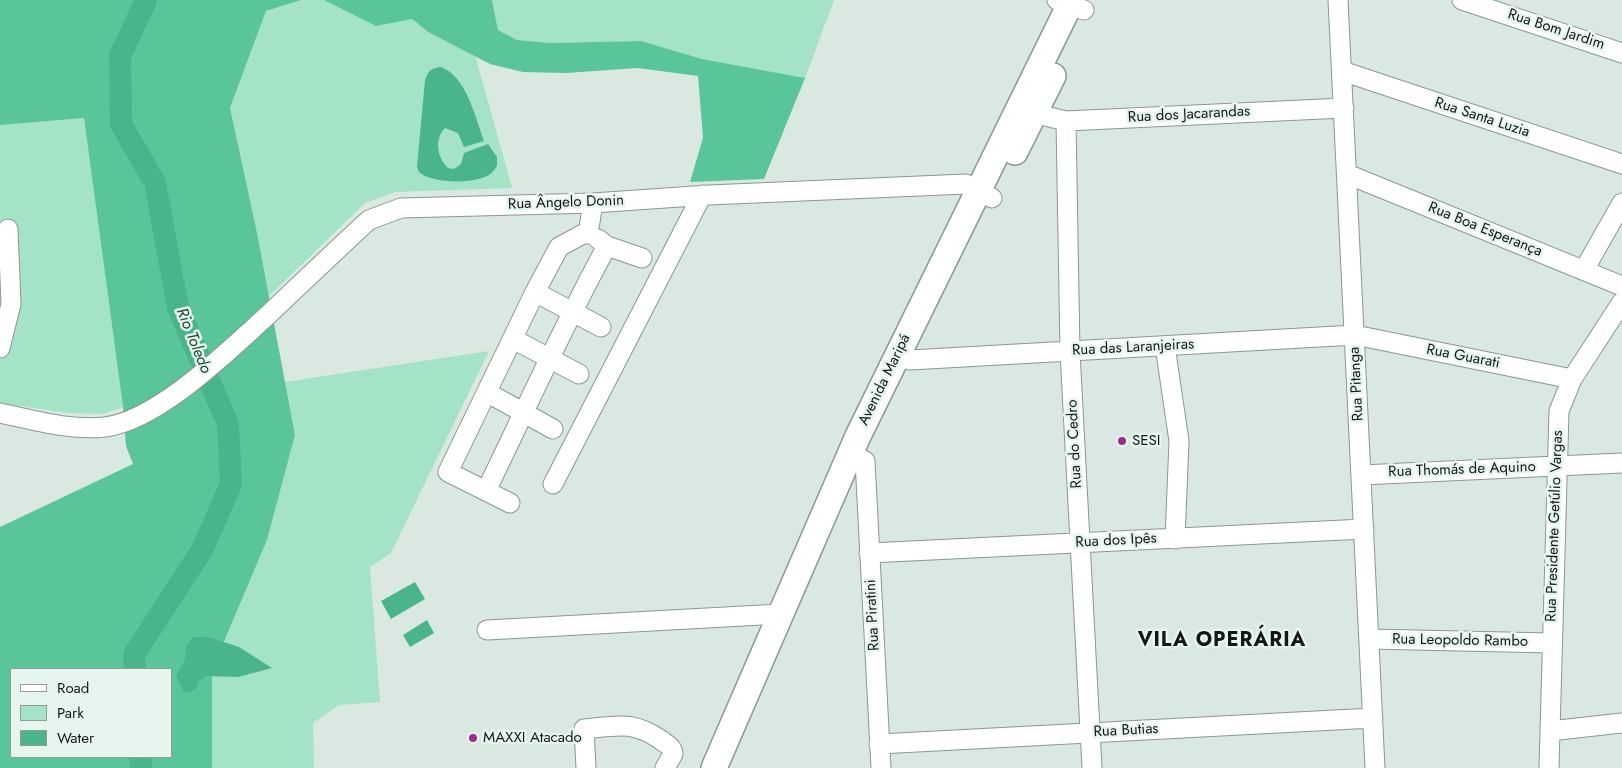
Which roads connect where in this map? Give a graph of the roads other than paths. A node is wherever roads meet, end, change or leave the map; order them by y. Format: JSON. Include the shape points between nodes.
{"nodes":[{"id":1,"x":1338,"y":0,"type":"edge"},
{"id":2,"x":1462,"y":0,"type":"edge"},
{"id":3,"x":1075,"y":3,"type":"edge"},
{"id":4,"x":1618,"y":47,"type":"edge"},
{"id":5,"x":1342,"y":71,"type":"junction"},
{"id":6,"x":1344,"y":108,"type":"junction"},
{"id":7,"x":1027,"y":109,"type":"junction"},
{"id":8,"x":1066,"y":121,"type":"junction"},
{"id":9,"x":1622,"y":164,"type":"edge"},
{"id":10,"x":1347,"y":174,"type":"junction"},
{"id":11,"x":985,"y":194,"type":"junction"},
{"id":12,"x":702,"y":195,"type":"junction"},
{"id":13,"x":593,"y":202,"type":"junction"},
{"id":14,"x":1622,"y":203,"type":"edge"},
{"id":15,"x":8,"y":229,"type":"dead end"},
{"id":16,"x":588,"y":234,"type":"junction"},
{"id":17,"x":607,"y":246,"type":"junction"},
{"id":18,"x":642,"y":258,"type":"dead end"},
{"id":19,"x":1584,"y":270,"type":"junction"},
{"id":20,"x":1622,"y":286,"type":"edge"},
{"id":21,"x":535,"y":292,"type":"junction"},
{"id":22,"x":1622,"y":302,"type":"edge"},
{"id":23,"x":571,"y":311,"type":"junction"},
{"id":24,"x":601,"y":327,"type":"dead end"},
{"id":25,"x":1354,"y":335,"type":"junction"},
{"id":26,"x":513,"y":339,"type":"junction"},
{"id":27,"x":1165,"y":346,"type":"junction"},
{"id":28,"x":0,"y":348,"type":"edge"},
{"id":29,"x":1070,"y":352,"type":"junction"},
{"id":30,"x":904,"y":357,"type":"junction"},
{"id":31,"x":550,"y":359,"type":"junction"},
{"id":32,"x":579,"y":374,"type":"dead end"},
{"id":33,"x":1572,"y":379,"type":"junction"},
{"id":34,"x":488,"y":394,"type":"junction"},
{"id":35,"x":524,"y":413,"type":"junction"},
{"id":36,"x":0,"y":414,"type":"edge"},
{"id":37,"x":553,"y":429,"type":"dead end"},
{"id":38,"x":857,"y":457,"type":"junction"},
{"id":39,"x":1622,"y":463,"type":"edge"},
{"id":40,"x":1557,"y":466,"type":"junction"},
{"id":41,"x":1361,"y":475,"type":"junction"},
{"id":42,"x":553,"y":484,"type":"dead end"},
{"id":43,"x":843,"y":490,"type":"junction"},
{"id":44,"x":486,"y":491,"type":"junction"},
{"id":45,"x":510,"y":503,"type":"dead end"},
{"id":46,"x":1364,"y":529,"type":"junction"},
{"id":47,"x":1175,"y":538,"type":"junction"},
{"id":48,"x":1080,"y":543,"type":"junction"},
{"id":49,"x":869,"y":553,"type":"junction"},
{"id":50,"x":780,"y":614,"type":"junction"},
{"id":51,"x":487,"y":630,"type":"dead end"},
{"id":52,"x":1369,"y":639,"type":"junction"},
{"id":53,"x":1551,"y":643,"type":"junction"},
{"id":54,"x":1373,"y":718,"type":"junction"},
{"id":55,"x":1622,"y":723,"type":"edge"},
{"id":56,"x":1550,"y":731,"type":"junction"},
{"id":57,"x":1090,"y":733,"type":"junction"},
{"id":58,"x":879,"y":744,"type":"junction"},
{"id":59,"x":586,"y":768,"type":"edge"},
{"id":60,"x":665,"y":768,"type":"edge"},
{"id":61,"x":714,"y":768,"type":"edge"},
{"id":62,"x":733,"y":768,"type":"edge"},
{"id":63,"x":880,"y":768,"type":"edge"},
{"id":64,"x":1092,"y":768,"type":"edge"},
{"id":65,"x":1375,"y":768,"type":"edge"},
{"id":66,"x":1549,"y":768,"type":"edge"}],
"edges":[{"from":1,"to":5,"type":"street","name":"Rua Pitanga"},
{"from":2,"to":4,"type":"street","name":"Rua Bom Jardim"},
{"from":3,"to":7,"type":"main road","name":"Avenida Maripá"},
{"from":5,"to":6,"type":"street","name":"Rua Pitanga"},
{"from":5,"to":9,"type":"street","name":"Rua Santa Luzia"},
{"from":6,"to":8,"type":"street","name":"Rua dos Jacarandas"},
{"from":6,"to":10,"type":"street","name":"Rua Pitanga"},
{"from":7,"to":8,"type":"street","name":"Rua dos Jacarandas"},
{"from":7,"to":11,"type":"main road","name":"Avenida Maripá"},
{"from":8,"to":29,"type":"street","name":"Rua do Cedro"},
{"from":10,"to":19,"type":"street","name":"Rua Boa Esperança"},
{"from":10,"to":25,"type":"street","name":"Rua Pitanga"},
{"from":11,"to":12,"type":"street","name":"Rua Ângelo Donin","via":[[966,184]]},
{"from":11,"to":30,"type":"main road","name":"Avenida Maripá"},
{"from":12,"to":13,"type":"street","name":"Rua Ângelo Donin"},
{"from":12,"to":42,"type":"street"},
{"from":13,"to":16,"type":"street"},
{"from":13,"to":36,"type":"street","name":"Rua Ângelo Donin","via":[[400,208],[369,220],[212,366],[129,421],[105,427],[70,426]]},
{"from":14,"to":19,"type":"street"},
{"from":15,"to":28,"type":"street","via":[[11,304]]},
{"from":16,"to":17,"type":"street"},
{"from":16,"to":21,"type":"street","via":[[559,247]]},
{"from":17,"to":18,"type":"street"},
{"from":17,"to":23,"type":"street"},
{"from":19,"to":20,"type":"street","name":"Rua Boa Esperança"},
{"from":21,"to":23,"type":"street"},
{"from":21,"to":26,"type":"street"},
{"from":22,"to":33,"type":"street","name":"Rua Presidente Getúlio Vargas"},
{"from":23,"to":24,"type":"street"},
{"from":23,"to":31,"type":"street"},
{"from":25,"to":27,"type":"street","name":"Rua das Laranjeiras"},
{"from":25,"to":33,"type":"street","name":"Rua Guarati"},
{"from":25,"to":41,"type":"street","name":"Rua Pitanga"},
{"from":26,"to":31,"type":"street"},
{"from":26,"to":34,"type":"street"},
{"from":27,"to":29,"type":"street","name":"Rua das Laranjeiras"},
{"from":27,"to":47,"type":"street","via":[[1179,441]]},
{"from":29,"to":30,"type":"street","name":"Rua das Laranjeiras"},
{"from":29,"to":48,"type":"street","name":"Rua do Cedro"},
{"from":30,"to":38,"type":"main road","name":"Avenida Maripá"},
{"from":31,"to":32,"type":"street"},
{"from":31,"to":35,"type":"street"},
{"from":33,"to":40,"type":"street","name":"Rua Presidente Getúlio Vargas","via":[[1559,411]]},
{"from":34,"to":35,"type":"street"},
{"from":34,"to":44,"type":"street","via":[[448,472]]},
{"from":35,"to":37,"type":"street"},
{"from":35,"to":44,"type":"street"},
{"from":38,"to":43,"type":"main road","name":"Avenida Maripá"},
{"from":38,"to":49,"type":"street","name":"Rua Piratini"},
{"from":39,"to":40,"type":"street","name":"Rua Thomás de Aquino"},
{"from":40,"to":41,"type":"street","name":"Rua Thomás de Aquino"},
{"from":40,"to":53,"type":"street","name":"Rua Presidente Getúlio Vargas"},
{"from":41,"to":46,"type":"street","name":"Rua Pitanga"},
{"from":43,"to":50,"type":"main road","name":"Avenida Maripá"},
{"from":43,"to":62,"type":"main road","name":"Avenida Maripá"},
{"from":44,"to":45,"type":"street"},
{"from":46,"to":47,"type":"street","name":"Rua dos Ipês"},
{"from":46,"to":52,"type":"street","name":"Rua Pitanga"},
{"from":47,"to":48,"type":"street","name":"Rua dos Ipês"},
{"from":48,"to":49,"type":"street","name":"Rua dos Ipês"},
{"from":48,"to":57,"type":"street","name":"Rua do Cedro"},
{"from":49,"to":58,"type":"street","name":"Rua Piratini"},
{"from":50,"to":51,"type":"street"},
{"from":50,"to":61,"type":"main road","name":"Avenida Maripá"},
{"from":52,"to":53,"type":"street","name":"Rua Leopoldo Rambo"},
{"from":52,"to":54,"type":"street","name":"Rua Pitanga"},
{"from":53,"to":56,"type":"street","name":"Rua Presidente Getúlio Vargas"},
{"from":54,"to":57,"type":"street","name":"Rua Butias"},
{"from":54,"to":65,"type":"street","name":"Rua Pitanga"},
{"from":55,"to":56,"type":"street"},
{"from":56,"to":66,"type":"street","name":"Rua Presidente Getúlio Vargas"},
{"from":57,"to":58,"type":"street","name":"Rua Butias"},
{"from":57,"to":64,"type":"street","name":"Rua do Cedro"},
{"from":58,"to":63,"type":"street","name":"Rua Piratini"},
{"from":59,"to":60,"type":"street","via":[[584,729],[632,725],[671,747],[673,754]]}]}
